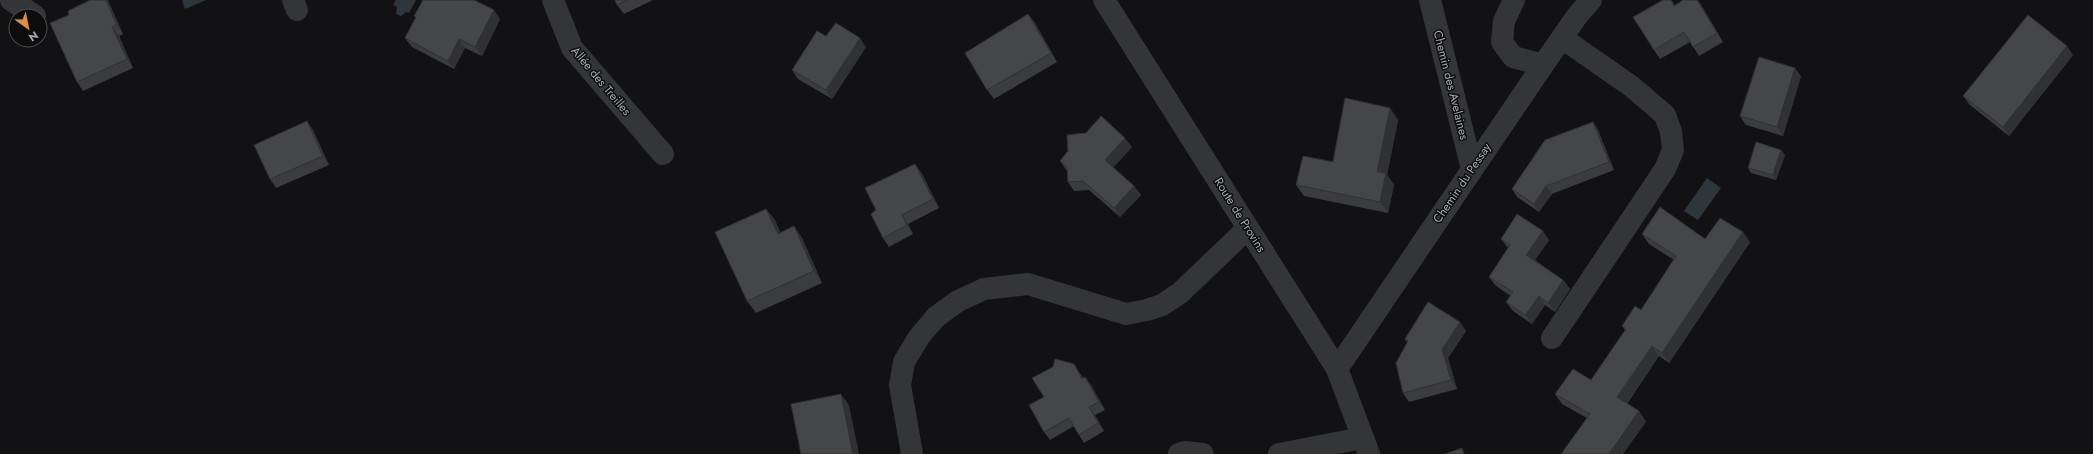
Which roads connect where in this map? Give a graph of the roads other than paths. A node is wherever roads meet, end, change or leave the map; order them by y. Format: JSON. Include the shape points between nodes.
{"nodes":[{"id":1,"x":11,"y":0,"type":"edge"},
{"id":2,"x":553,"y":0,"type":"edge"},
{"id":3,"x":1104,"y":0,"type":"edge"},
{"id":4,"x":1430,"y":0,"type":"edge"},
{"id":5,"x":1514,"y":0,"type":"edge"},
{"id":6,"x":1591,"y":0,"type":"edge"},
{"id":7,"x":23,"y":8,"type":"edge"},
{"id":8,"x":1562,"y":38,"type":"junction"},
{"id":9,"x":1544,"y":65,"type":"junction"},
{"id":10,"x":663,"y":154,"type":"dead end"},
{"id":11,"x":1472,"y":169,"type":"junction"},
{"id":12,"x":1248,"y":228,"type":"junction"},
{"id":13,"x":1552,"y":338,"type":"dead end"},
{"id":14,"x":1337,"y":369,"type":"junction"},
{"id":15,"x":1365,"y":446,"type":"edge"},
{"id":16,"x":912,"y":454,"type":"edge"},
{"id":17,"x":1179,"y":454,"type":"edge"},
{"id":18,"x":1203,"y":454,"type":"edge"},
{"id":19,"x":1279,"y":454,"type":"edge"}],
"edges":[{"from":1,"to":7,"type":"street"},
{"from":2,"to":10,"type":"street","name":"Allée des Treilles","via":[[572,48]]},
{"from":3,"to":12,"type":"street","name":"Route de Provins"},
{"from":4,"to":11,"type":"street","name":"Chemin des Avelaines"},
{"from":5,"to":9,"type":"street","via":[[1504,21],[1502,42],[1513,57]]},
{"from":6,"to":8,"type":"street","name":"Chemin du Pessay"},
{"from":8,"to":9,"type":"street","name":"Chemin du Pessay"},
{"from":8,"to":13,"type":"street","via":[[1631,86],[1665,115],[1671,132],[1673,150],[1665,169]]},
{"from":9,"to":11,"type":"street","name":"Chemin du Pessay"},
{"from":11,"to":14,"type":"street","name":"Chemin du Pessay"},
{"from":12,"to":14,"type":"street","name":"Route de Provins"},
{"from":12,"to":16,"type":"street","via":[[1180,293],[1162,305],[1147,310],[1126,314],[1028,284],[984,289],[958,301],[936,317],[919,337],[904,362],[900,385]]},
{"from":14,"to":15,"type":"street","name":"Route de Provins"},
{"from":15,"to":19,"type":"street","name":"Route de Provins"},
{"from":17,"to":18,"type":"street"}]}
